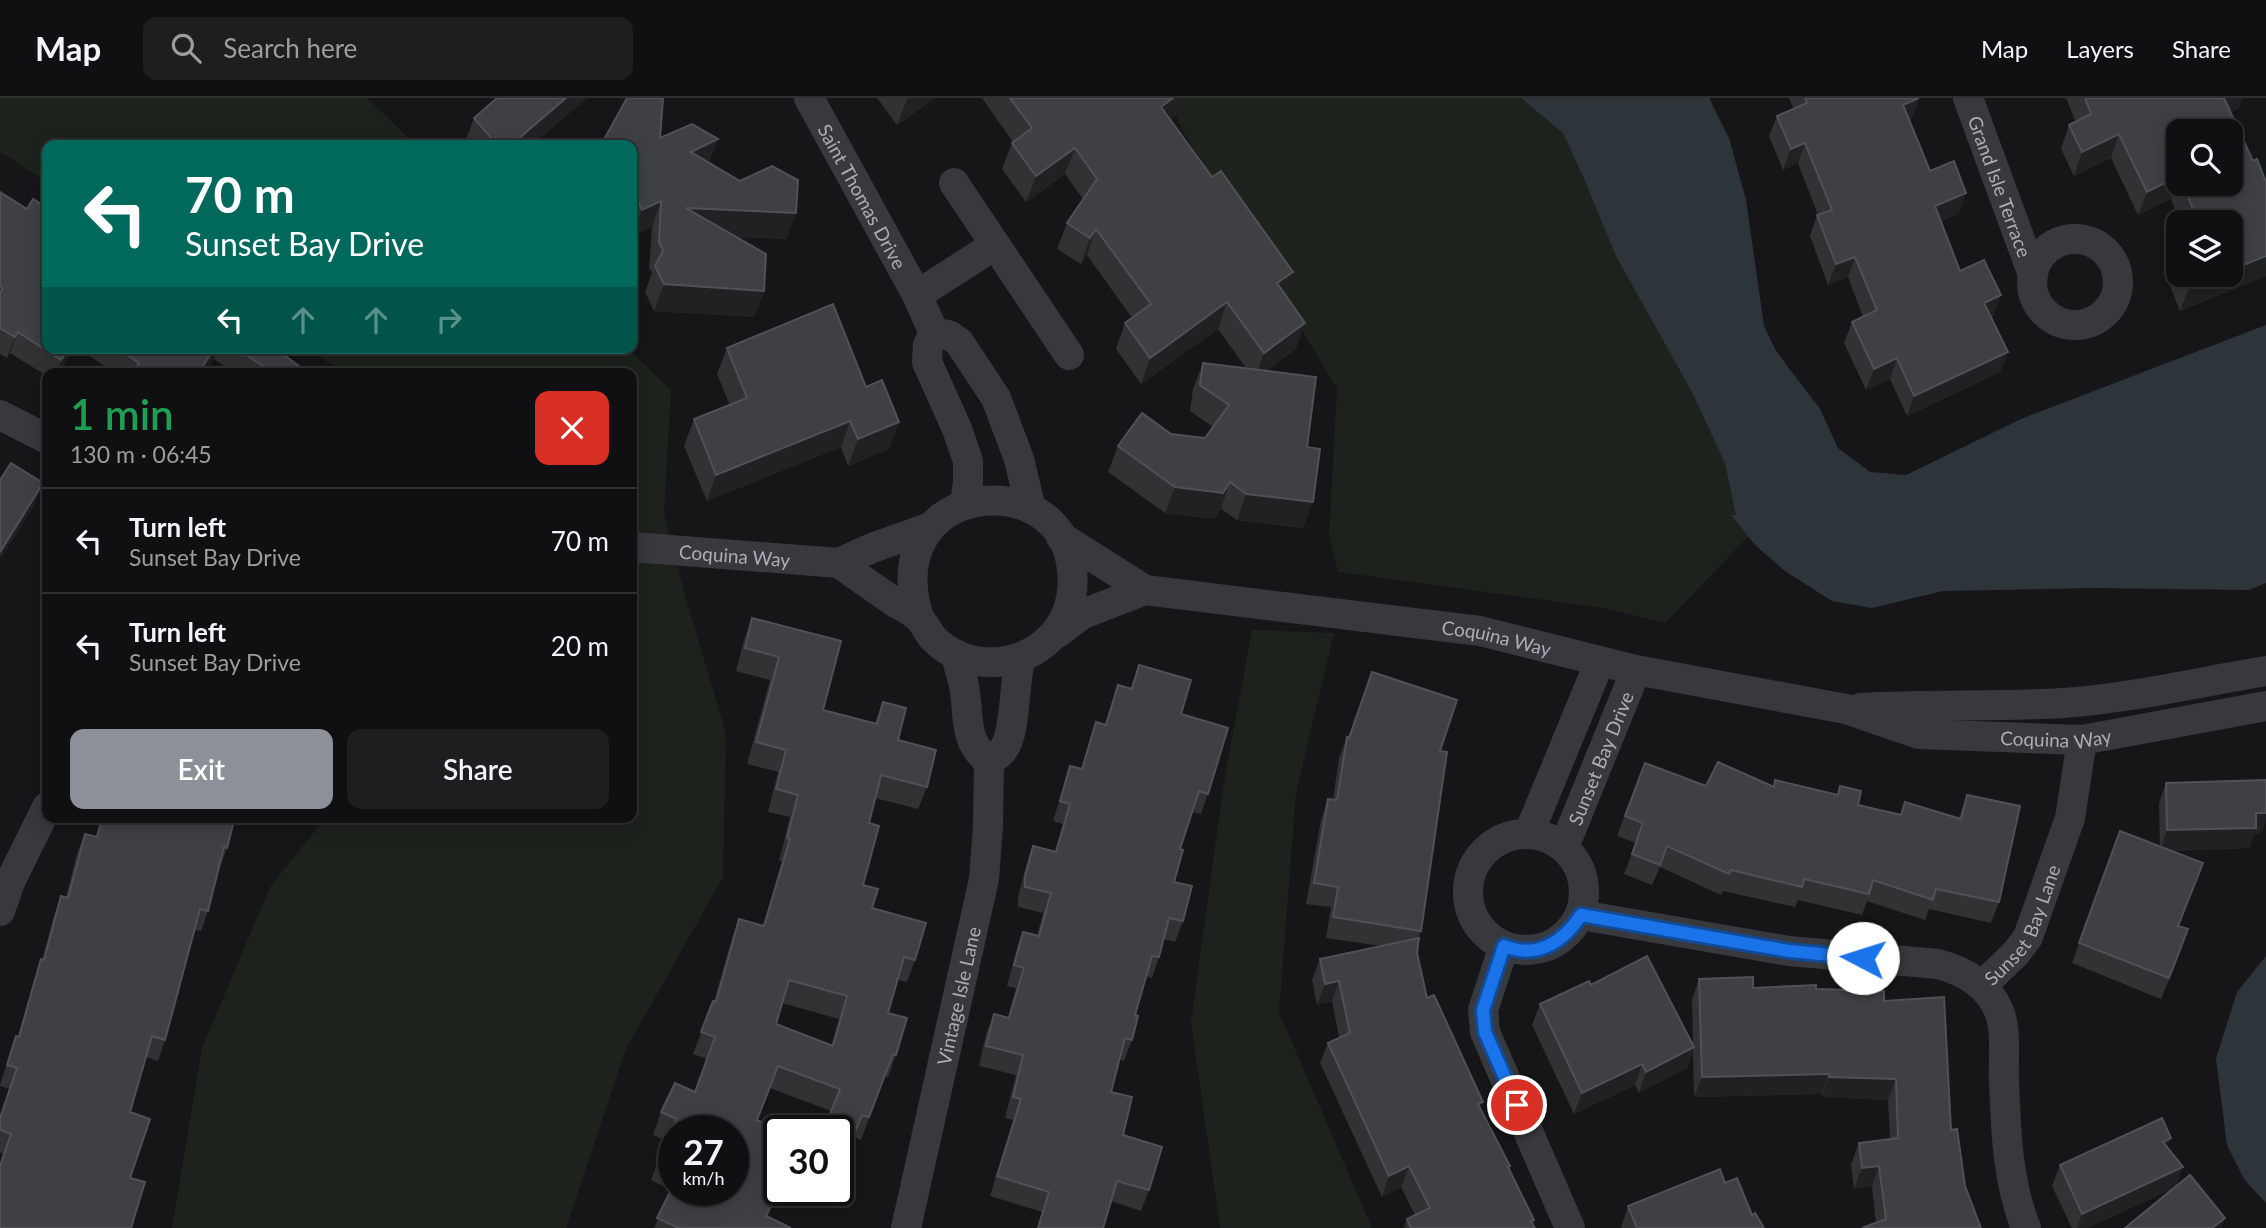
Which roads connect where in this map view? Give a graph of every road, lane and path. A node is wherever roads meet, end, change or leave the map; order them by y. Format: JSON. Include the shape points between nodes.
{"nodes":[{"id":1,"x":809,"y":98,"type":"edge"},
{"id":2,"x":1968,"y":98,"type":"edge"},
{"id":3,"x":954,"y":183,"type":"dead end"},
{"id":4,"x":995,"y":245,"type":"junction"},
{"id":5,"x":2033,"y":275,"type":"dead end"},
{"id":6,"x":917,"y":295,"type":"junction"},
{"id":7,"x":934,"y":333,"type":"junction"},
{"id":8,"x":1069,"y":355,"type":"dead end"},
{"id":9,"x":976,"y":369,"type":"junction"},
{"id":10,"x":941,"y":391,"type":"junction"},
{"id":11,"x":0,"y":415,"type":"edge"},
{"id":12,"x":42,"y":436,"type":"edge"},
{"id":13,"x":965,"y":504,"type":"junction"},
{"id":14,"x":1031,"y":509,"type":"junction"},
{"id":15,"x":931,"y":527,"type":"junction"},
{"id":16,"x":1061,"y":537,"type":"junction"},
{"id":17,"x":637,"y":547,"type":"edge"},
{"id":18,"x":839,"y":563,"type":"junction"},
{"id":19,"x":1145,"y":590,"type":"junction"},
{"id":20,"x":919,"y":618,"type":"junction"},
{"id":21,"x":1053,"y":636,"type":"junction"},
{"id":22,"x":956,"y":654,"type":"junction"},
{"id":23,"x":1021,"y":658,"type":"junction"},
{"id":24,"x":1600,"y":661,"type":"junction"},
{"id":25,"x":1636,"y":670,"type":"junction"},
{"id":26,"x":2266,"y":671,"type":"edge"},
{"id":27,"x":2266,"y":706,"type":"edge"},
{"id":28,"x":1846,"y":709,"type":"junction"},
{"id":29,"x":2082,"y":740,"type":"junction"},
{"id":30,"x":989,"y":762,"type":"junction"},
{"id":31,"x":42,"y":817,"type":"edge"},
{"id":32,"x":1529,"y":833,"type":"junction"},
{"id":33,"x":1564,"y":847,"type":"junction"},
{"id":34,"x":0,"y":911,"type":"edge"},
{"id":35,"x":1581,"y":915,"type":"junction"},
{"id":36,"x":1504,"y":946,"type":"junction"},
{"id":37,"x":1983,"y":985,"type":"junction"},
{"id":38,"x":906,"y":1228,"type":"edge"},
{"id":39,"x":1570,"y":1228,"type":"edge"},
{"id":40,"x":2026,"y":1228,"type":"edge"}],
"edges":[{"from":1,"to":6,"type":"street","name":"Saint Thomas Drive"},
{"from":2,"to":5,"type":"street","name":"Grand Isle Terrace"},
{"from":3,"to":4,"type":"street"},
{"from":4,"to":6,"type":"street"},
{"from":4,"to":8,"type":"street"},
{"from":6,"to":7,"type":"street","name":"Saint Thomas Drive"},
{"from":7,"to":9,"type":"street","via":[[959,342]]},
{"from":7,"to":10,"type":"street","via":[[927,362]]},
{"from":9,"to":10,"type":"street"},
{"from":9,"to":14,"type":"street","via":[[996,398],[1019,459]]},
{"from":10,"to":13,"type":"street","via":[[968,461]]},
{"from":11,"to":12,"type":"street"},
{"from":13,"to":14,"type":"street","via":[[987,499]]},
{"from":13,"to":15,"type":"street"},
{"from":14,"to":16,"type":"street"},
{"from":15,"to":18,"type":"street","name":"Coquina Way"},
{"from":15,"to":20,"type":"street","via":[[911,571]]},
{"from":16,"to":19,"type":"street","name":"Coquina Way"},
{"from":16,"to":21,"type":"street","via":[[1072,561],[1074,587],[1067,613]]},
{"from":17,"to":18,"type":"street","name":"Coquina Way"},
{"from":18,"to":20,"type":"street"},
{"from":19,"to":21,"type":"street","name":"Coquina Way","via":[[1083,614]]},
{"from":19,"to":24,"type":"street","name":"Coquina Way","via":[[1480,631]]},
{"from":20,"to":22,"type":"street","via":[[934,639]]},
{"from":21,"to":23,"type":"street"},
{"from":22,"to":23,"type":"street","via":[[976,662]]},
{"from":22,"to":30,"type":"street","via":[[967,729],[978,752]]},
{"from":23,"to":30,"type":"street","via":[[1004,750]]},
{"from":24,"to":25,"type":"street","name":"Coquina Way"},
{"from":24,"to":32,"type":"street","name":"Sunset Bay Drive"},
{"from":25,"to":28,"type":"street","name":"Coquina Way"},
{"from":25,"to":33,"type":"street","name":"Sunset Bay Drive"},
{"from":26,"to":28,"type":"street","name":"Coquina Way","via":[[2064,703]]},
{"from":27,"to":29,"type":"street","name":"Coquina Way"},
{"from":28,"to":29,"type":"street","name":"Coquina Way","via":[[1919,734]]},
{"from":29,"to":37,"type":"street","name":"Sunset Bay Lane","via":[[2070,818],[2028,937]]},
{"from":30,"to":38,"type":"street","name":"Vintage Isle Lane","via":[[984,879]]},
{"from":31,"to":34,"type":"street"},
{"from":32,"to":33,"type":"street","name":"Sunset Bay Drive"},
{"from":32,"to":36,"type":"street","via":[[1493,844],[1471,873],[1471,912],[1481,930]]},
{"from":33,"to":35,"type":"street","name":"Sunset Bay Drive","via":[[1583,878]]},
{"from":35,"to":36,"type":"street","via":[[1570,932],[1553,944],[1534,951]]},
{"from":35,"to":37,"type":"street","via":[[1789,951],[1938,964],[1959,969]]},
{"from":36,"to":39,"type":"street","via":[[1483,1010],[1485,1032]]},
{"from":37,"to":40,"type":"street","name":"Sunset Bay Lane","via":[[1999,1011],[2003,1032],[2006,1143]]}]}
